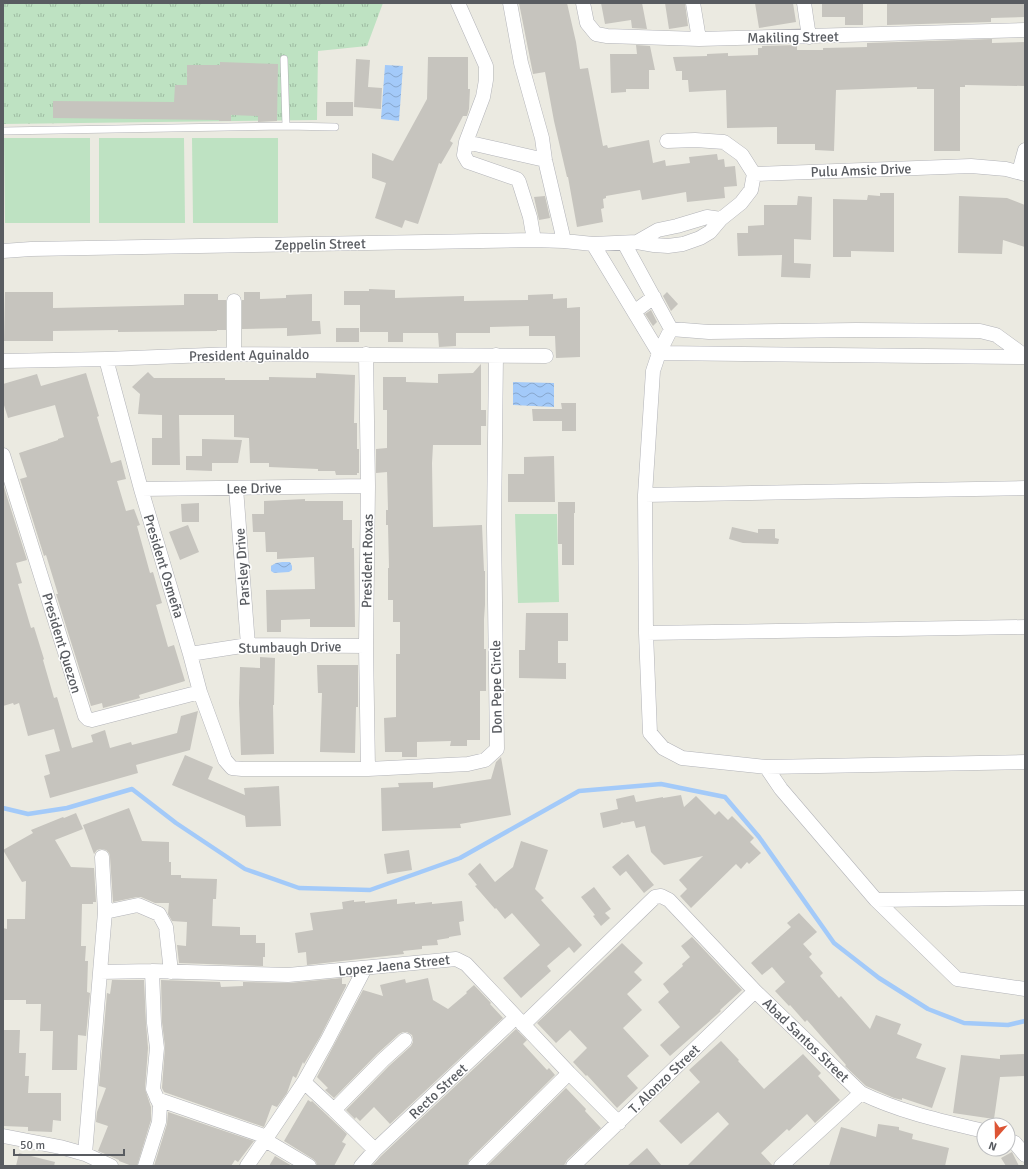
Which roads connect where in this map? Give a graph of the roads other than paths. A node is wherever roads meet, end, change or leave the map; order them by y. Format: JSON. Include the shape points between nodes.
{"nodes":[{"id":1,"x":458,"y":3,"type":"edge"},
{"id":2,"x":510,"y":3,"type":"edge"},
{"id":3,"x":583,"y":3,"type":"edge"},
{"id":4,"x":693,"y":3,"type":"edge"},
{"id":5,"x":804,"y":3,"type":"edge"},
{"id":6,"x":1025,"y":30,"type":"edge"},
{"id":7,"x":809,"y":37,"type":"junction"},
{"id":8,"x":699,"y":39,"type":"junction"},
{"id":9,"x":284,"y":59,"type":"dead end"},
{"id":10,"x":286,"y":126,"type":"junction"},
{"id":11,"x":335,"y":127,"type":"dead end"},
{"id":12,"x":3,"y":131,"type":"edge"},
{"id":13,"x":667,"y":141,"type":"dead end"},
{"id":14,"x":466,"y":142,"type":"junction"},
{"id":15,"x":1025,"y":150,"type":"edge"},
{"id":16,"x":546,"y":160,"type":"junction"},
{"id":17,"x":1022,"y":173,"type":"edge"},
{"id":18,"x":754,"y":174,"type":"junction"},
{"id":19,"x":534,"y":240,"type":"junction"},
{"id":20,"x":564,"y":241,"type":"junction"},
{"id":21,"x":631,"y":242,"type":"junction"},
{"id":22,"x":593,"y":244,"type":"junction"},
{"id":23,"x":3,"y":251,"type":"edge"},
{"id":24,"x":654,"y":297,"type":"junction"},
{"id":25,"x":234,"y":301,"type":"dead end"},
{"id":26,"x":634,"y":312,"type":"junction"},
{"id":27,"x":671,"y":330,"type":"junction"},
{"id":28,"x":659,"y":353,"type":"junction"},
{"id":29,"x":234,"y":354,"type":"junction"},
{"id":30,"x":366,"y":354,"type":"junction"},
{"id":31,"x":496,"y":355,"type":"junction"},
{"id":32,"x":546,"y":356,"type":"dead end"},
{"id":33,"x":1025,"y":357,"type":"edge"},
{"id":34,"x":106,"y":360,"type":"junction"},
{"id":35,"x":3,"y":361,"type":"edge"},
{"id":36,"x":3,"y":455,"type":"edge"},
{"id":37,"x":368,"y":486,"type":"junction"},
{"id":38,"x":236,"y":488,"type":"junction"},
{"id":39,"x":1025,"y":488,"type":"edge"},
{"id":40,"x":141,"y":489,"type":"junction"},
{"id":41,"x":645,"y":495,"type":"junction"},
{"id":42,"x":1025,"y":627,"type":"edge"},
{"id":43,"x":646,"y":633,"type":"junction"},
{"id":44,"x":248,"y":645,"type":"junction"},
{"id":45,"x":366,"y":646,"type":"junction"},
{"id":46,"x":190,"y":654,"type":"junction"},
{"id":47,"x":200,"y":692,"type":"junction"},
{"id":48,"x":1025,"y":762,"type":"edge"},
{"id":49,"x":766,"y":767,"type":"junction"},
{"id":50,"x":232,"y":768,"type":"joint"},
{"id":51,"x":368,"y":769,"type":"junction"},
{"id":52,"x":102,"y":857,"type":"dead end"},
{"id":53,"x":661,"y":896,"type":"joint"},
{"id":54,"x":1025,"y":898,"type":"edge"},
{"id":55,"x":876,"y":900,"type":"junction"},
{"id":56,"x":105,"y":912,"type":"junction"},
{"id":57,"x":366,"y":968,"type":"junction"},
{"id":58,"x":152,"y":971,"type":"junction"},
{"id":59,"x":100,"y":972,"type":"junction"},
{"id":60,"x":171,"y":972,"type":"junction"},
{"id":61,"x":1025,"y":989,"type":"edge"},
{"id":62,"x":755,"y":991,"type":"junction"},
{"id":63,"x":520,"y":1021,"type":"junction"},
{"id":64,"x":405,"y":1040,"type":"dead end"},
{"id":65,"x":569,"y":1073,"type":"junction"},
{"id":66,"x":304,"y":1082,"type":"junction"},
{"id":67,"x":861,"y":1093,"type":"junction"},
{"id":68,"x":157,"y":1099,"type":"junction"},
{"id":69,"x":334,"y":1110,"type":"junction"},
{"id":70,"x":618,"y":1123,"type":"junction"},
{"id":71,"x":976,"y":1129,"type":"edge"},
{"id":72,"x":3,"y":1136,"type":"edge"},
{"id":73,"x":266,"y":1138,"type":"junction"},
{"id":74,"x":1016,"y":1145,"type":"edge"},
{"id":75,"x":375,"y":1150,"type":"junction"},
{"id":76,"x":85,"y":1154,"type":"junction"},
{"id":77,"x":1025,"y":1155,"type":"edge"},
{"id":78,"x":111,"y":1166,"type":"edge"},
{"id":79,"x":145,"y":1166,"type":"edge"},
{"id":80,"x":247,"y":1166,"type":"edge"},
{"id":81,"x":309,"y":1166,"type":"edge"},
{"id":82,"x":361,"y":1166,"type":"edge"},
{"id":83,"x":475,"y":1166,"type":"edge"},
{"id":84,"x":573,"y":1166,"type":"edge"},
{"id":85,"x":781,"y":1166,"type":"edge"}],
"edges":[{"from":1,"to":14,"type":"street","via":[[486,66],[483,97]]},
{"from":2,"to":16,"type":"street","via":[[521,63]]},
{"from":3,"to":8,"type":"street","name":"Makiling Street","via":[[586,23],[596,34]]},
{"from":4,"to":8,"type":"street"},
{"from":5,"to":7,"type":"street"},
{"from":6,"to":7,"type":"street","name":"Makiling Street"},
{"from":7,"to":8,"type":"street","name":"Makiling Street"},
{"from":9,"to":10,"type":"lane"},
{"from":10,"to":11,"type":"lane"},
{"from":10,"to":12,"type":"lane"},
{"from":13,"to":18,"type":"street","via":[[724,142],[742,155]]},
{"from":14,"to":16,"type":"street"},
{"from":14,"to":19,"type":"street","via":[[464,155],[468,162],[519,182]]},
{"from":15,"to":17,"type":"street"},
{"from":16,"to":20,"type":"street"},
{"from":17,"to":18,"type":"street","name":"Pulu Amsic Drive","via":[[971,166]]},
{"from":18,"to":21,"type":"street","name":"Zeppelin Street","via":[[751,190],[741,203],[700,238],[668,246]]},
{"from":19,"to":20,"type":"street","name":"Zeppelin Street"},
{"from":19,"to":23,"type":"street","name":"Zeppelin Street"},
{"from":20,"to":22,"type":"street","name":"Zeppelin Street"},
{"from":21,"to":22,"type":"street","name":"Zeppelin Street"},
{"from":21,"to":24,"type":"street"},
{"from":22,"to":26,"type":"street"},
{"from":24,"to":26,"type":"street"},
{"from":24,"to":27,"type":"street"},
{"from":25,"to":29,"type":"street"},
{"from":26,"to":28,"type":"street"},
{"from":27,"to":28,"type":"street"},
{"from":27,"to":33,"type":"street","via":[[980,331],[996,335]]},
{"from":28,"to":33,"type":"street"},
{"from":28,"to":41,"type":"street","via":[[653,371]]},
{"from":29,"to":30,"type":"street","name":"President Aguinaldo"},
{"from":29,"to":34,"type":"street","name":"President Aguinaldo"},
{"from":30,"to":31,"type":"street","name":"President Aguinaldo"},
{"from":30,"to":37,"type":"street","name":"President Roxas"},
{"from":31,"to":32,"type":"street","name":"President Aguinaldo"},
{"from":31,"to":51,"type":"street","name":"Don Pepe Circle","via":[[494,527],[497,749],[485,760],[468,764]]},
{"from":34,"to":35,"type":"street","name":"President Aguinaldo"},
{"from":34,"to":40,"type":"street","name":"President Osmeña"},
{"from":36,"to":47,"type":"street","name":"President Quezon","via":[[85,716],[92,720]]},
{"from":37,"to":38,"type":"street","name":"Lee Drive"},
{"from":37,"to":45,"type":"street","name":"President Roxas"},
{"from":38,"to":40,"type":"street","name":"Lee Drive"},
{"from":38,"to":44,"type":"street","name":"Parsley Drive"},
{"from":39,"to":41,"type":"street"},
{"from":40,"to":46,"type":"street","name":"President Osmeña"},
{"from":41,"to":43,"type":"street"},
{"from":42,"to":43,"type":"street"},
{"from":43,"to":49,"type":"street","via":[[650,733],[663,748],[682,758]]},
{"from":44,"to":45,"type":"street","name":"Stumbaugh Drive"},
{"from":44,"to":46,"type":"street","name":"Stumbaugh Drive"},
{"from":45,"to":51,"type":"street","name":"President Roxas"},
{"from":46,"to":47,"type":"street","name":"President Osmeña"},
{"from":47,"to":50,"type":"street","name":"President Osmeña","via":[[225,760]]},
{"from":48,"to":49,"type":"street"},
{"from":49,"to":55,"type":"street"},
{"from":50,"to":51,"type":"street","name":"Don Pepe Circle"},
{"from":52,"to":56,"type":"street"},
{"from":53,"to":62,"type":"street","name":"Abad Santos Street","via":[[669,900]]},
{"from":53,"to":63,"type":"street","name":"Recto Street","via":[[655,897]]},
{"from":54,"to":55,"type":"street"},
{"from":55,"to":61,"type":"street","via":[[956,979]]},
{"from":56,"to":59,"type":"street"},
{"from":56,"to":60,"type":"street","via":[[138,905],[159,914],[166,926]]},
{"from":57,"to":60,"type":"street","name":"Lopez Jaena Street","via":[[288,975]]},
{"from":57,"to":63,"type":"street","name":"Lopez Jaena Street","via":[[456,959],[466,964]]},
{"from":57,"to":66,"type":"street"},
{"from":58,"to":59,"type":"street","name":"Lopez Jaena Street"},
{"from":58,"to":60,"type":"street","name":"Lopez Jaena Street"},
{"from":58,"to":68,"type":"street","via":[[157,1048],[153,1089]]},
{"from":59,"to":76,"type":"street"},
{"from":62,"to":67,"type":"street","name":"Abad Santos Street"},
{"from":62,"to":70,"type":"street","name":"T. Alonzo Street"},
{"from":63,"to":65,"type":"street","name":"Lopez Jaena Street"},
{"from":63,"to":75,"type":"street","name":"Recto Street"},
{"from":64,"to":69,"type":"street"},
{"from":65,"to":70,"type":"street","name":"Lopez Jaena Street"},
{"from":65,"to":83,"type":"street"},
{"from":66,"to":69,"type":"street"},
{"from":66,"to":73,"type":"street"},
{"from":67,"to":71,"type":"street","name":"Abad Santos Street","via":[[914,1113]]},
{"from":67,"to":85,"type":"street"},
{"from":68,"to":73,"type":"street"},
{"from":68,"to":79,"type":"street","via":[[160,1105],[159,1122]]},
{"from":69,"to":75,"type":"street"},
{"from":70,"to":84,"type":"street","name":"T. Alonzo Street"},
{"from":72,"to":76,"type":"street"},
{"from":73,"to":80,"type":"street"},
{"from":73,"to":81,"type":"street"},
{"from":74,"to":77,"type":"street"},
{"from":75,"to":82,"type":"street","name":"Recto Street"},
{"from":76,"to":78,"type":"street"}]}
